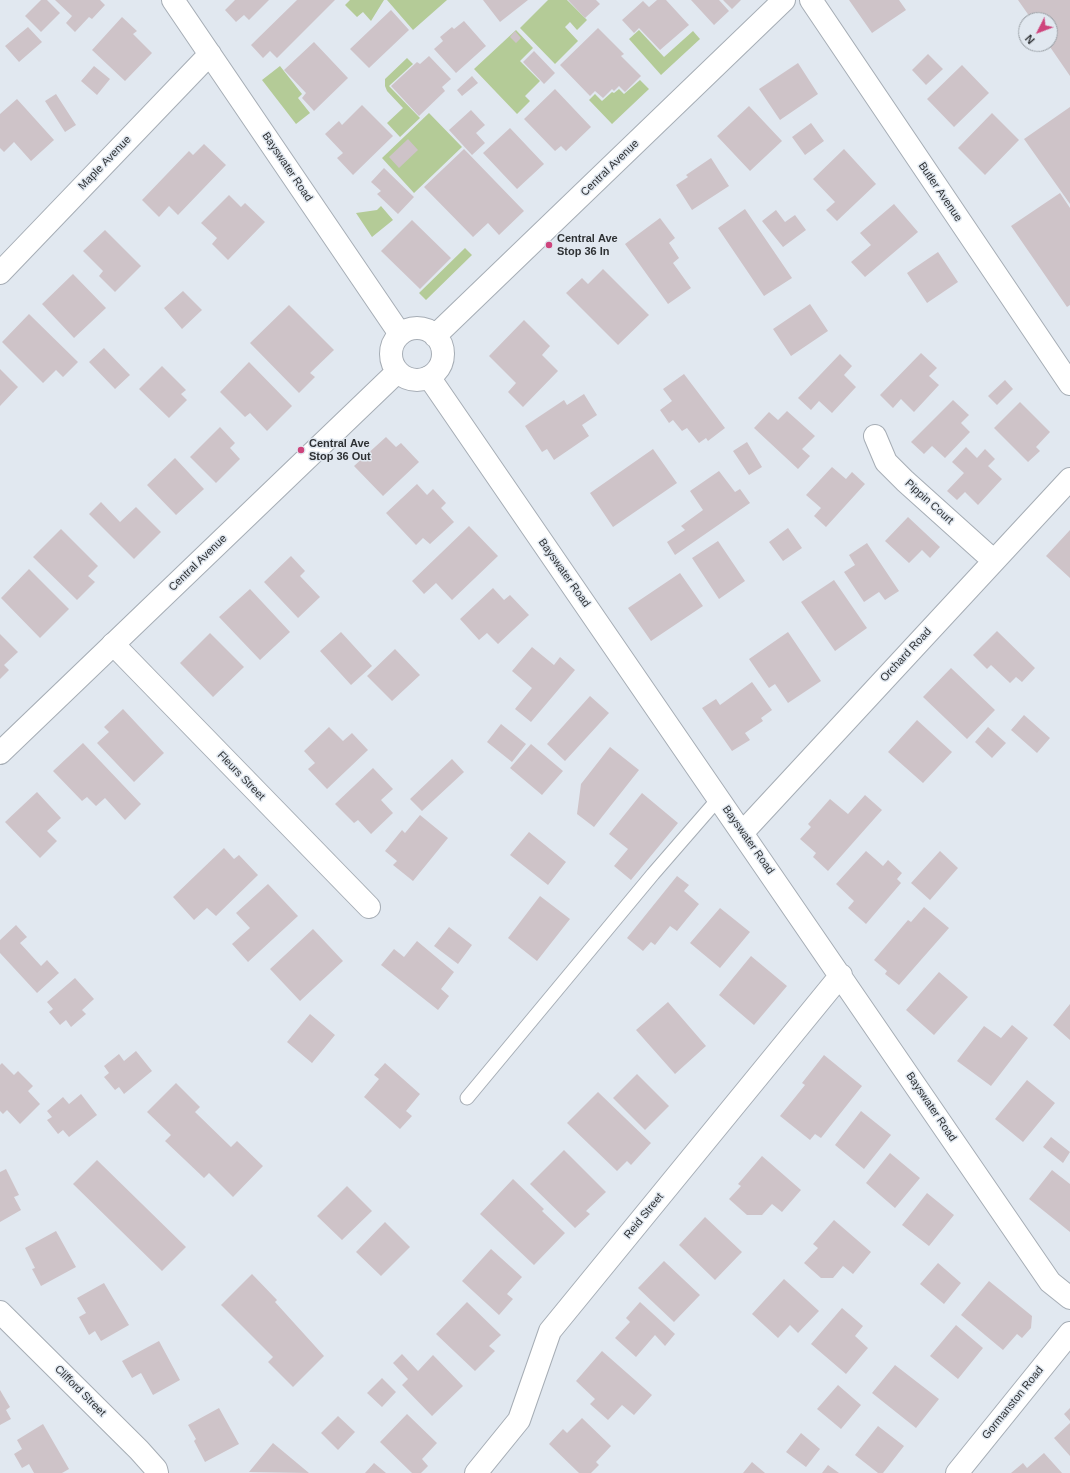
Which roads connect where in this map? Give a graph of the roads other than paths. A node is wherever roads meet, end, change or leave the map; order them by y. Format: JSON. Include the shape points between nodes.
{"nodes":[{"id":1,"x":173,"y":0,"type":"edge"},
{"id":2,"x":784,"y":0,"type":"edge"},
{"id":3,"x":811,"y":0,"type":"edge"},
{"id":4,"x":210,"y":54,"type":"junction"},
{"id":5,"x":0,"y":273,"type":"edge"},
{"id":6,"x":400,"y":334,"type":"junction"},
{"id":7,"x":435,"y":336,"type":"junction"},
{"id":8,"x":397,"y":372,"type":"junction"},
{"id":9,"x":429,"y":377,"type":"junction"},
{"id":10,"x":1070,"y":384,"type":"edge"},
{"id":11,"x":875,"y":436,"type":"dead end"},
{"id":12,"x":1070,"y":479,"type":"edge"},
{"id":13,"x":994,"y":560,"type":"junction"},
{"id":14,"x":113,"y":644,"type":"junction"},
{"id":15,"x":0,"y":753,"type":"edge"},
{"id":16,"x":719,"y":798,"type":"junction"},
{"id":17,"x":743,"y":832,"type":"junction"},
{"id":18,"x":369,"y":907,"type":"dead end"},
{"id":19,"x":841,"y":975,"type":"junction"},
{"id":20,"x":467,"y":1098,"type":"dead end"},
{"id":21,"x":1070,"y":1298,"type":"edge"},
{"id":22,"x":0,"y":1312,"type":"edge"},
{"id":23,"x":1070,"y":1333,"type":"edge"},
{"id":24,"x":157,"y":1473,"type":"edge"},
{"id":25,"x":476,"y":1473,"type":"edge"},
{"id":26,"x":956,"y":1473,"type":"edge"}],
"edges":[{"from":1,"to":4,"type":"street","name":"Bayswater Road"},
{"from":2,"to":7,"type":"street","name":"Central Avenue"},
{"from":3,"to":10,"type":"street","name":"Butler Avenue"},
{"from":4,"to":5,"type":"street","name":"Maple Avenue"},
{"from":4,"to":6,"type":"street","name":"Bayswater Road"},
{"from":6,"to":7,"type":"street","via":[[407,330],[422,328]]},
{"from":6,"to":8,"type":"street","via":[[394,340],[391,352],[392,364]]},
{"from":7,"to":9,"type":"street","via":[[440,342],[443,358],[438,369]]},
{"from":8,"to":9,"type":"street","via":[[412,380]]},
{"from":8,"to":14,"type":"street","name":"Central Avenue"},
{"from":9,"to":16,"type":"street","name":"Bayswater Road"},
{"from":11,"to":13,"type":"street","name":"Pippin Court","via":[[886,462]]},
{"from":12,"to":13,"type":"street","name":"Orchard Road"},
{"from":13,"to":17,"type":"street","name":"Orchard Road"},
{"from":14,"to":15,"type":"street","name":"Central Avenue"},
{"from":14,"to":18,"type":"street","name":"Fleurs Street"},
{"from":16,"to":17,"type":"street","name":"Bayswater Road"},
{"from":16,"to":20,"type":"lane"},
{"from":17,"to":19,"type":"street","name":"Bayswater Road"},
{"from":19,"to":21,"type":"street","name":"Bayswater Road","via":[[1050,1282]]},
{"from":19,"to":25,"type":"street","name":"Reid Street","via":[[550,1331],[519,1420]]},
{"from":22,"to":24,"type":"street","name":"Clifford Street","via":[[139,1450]]},
{"from":23,"to":26,"type":"street","name":"Gormanston Road"}]}
